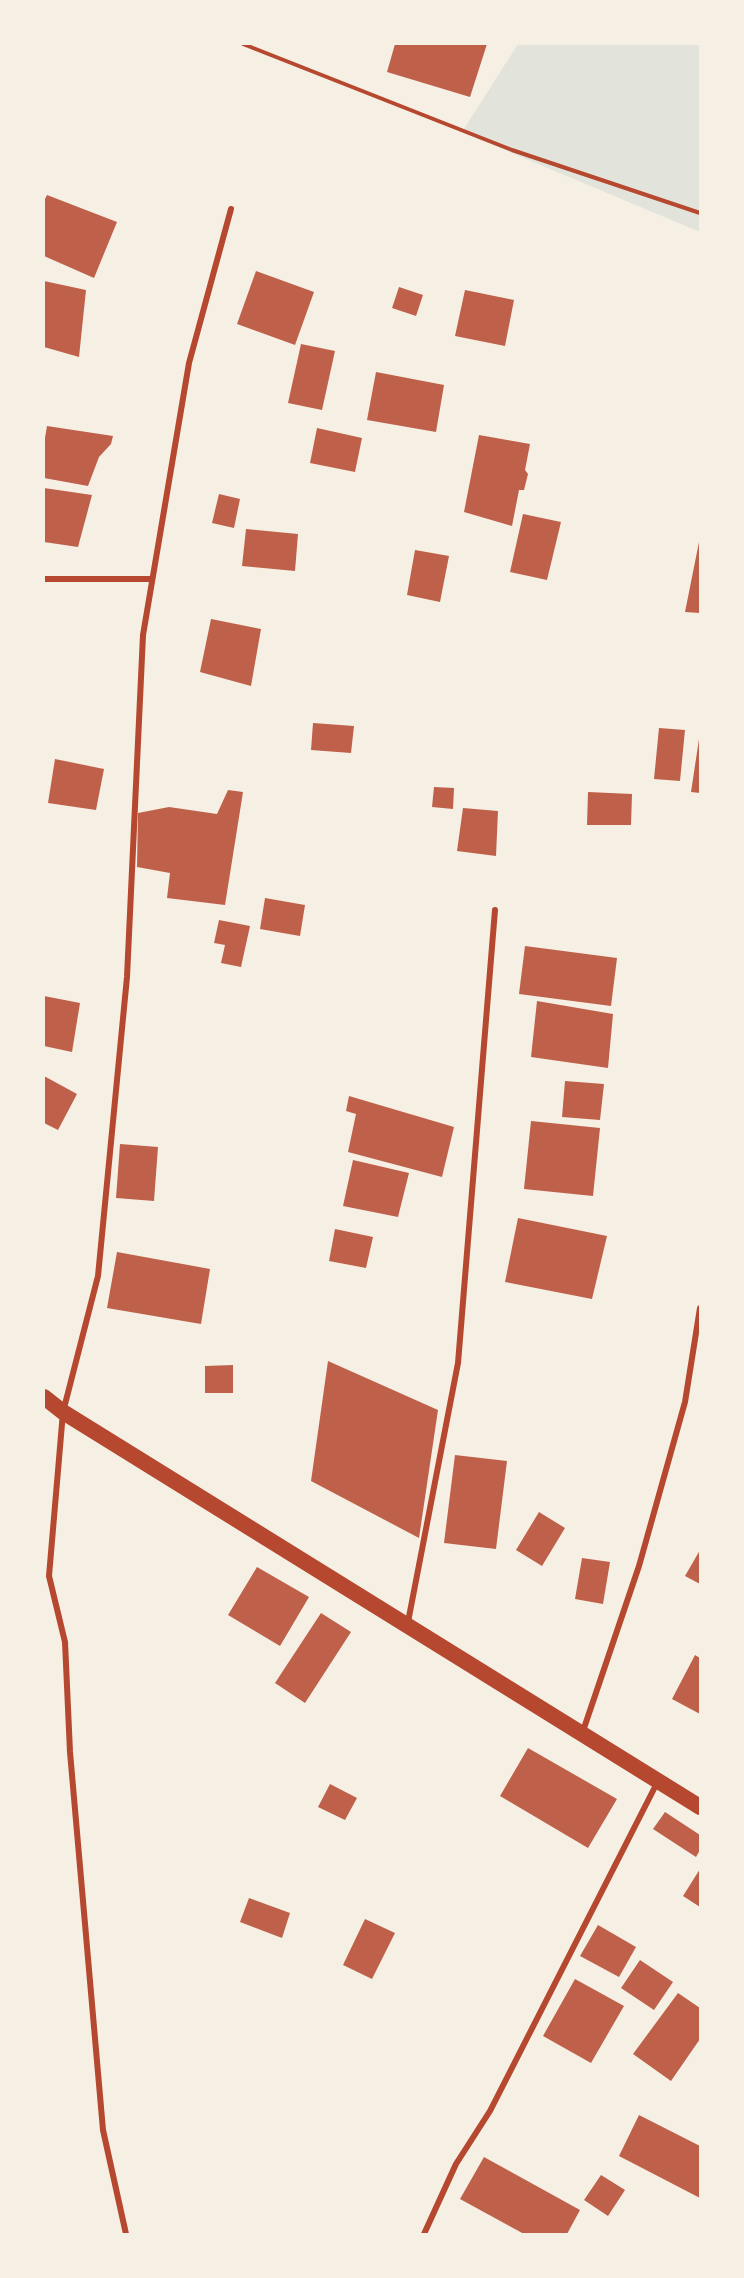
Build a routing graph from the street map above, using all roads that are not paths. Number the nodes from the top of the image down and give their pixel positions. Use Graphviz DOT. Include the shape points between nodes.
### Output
graph roads {
  1 [pos="231,209"];
  2 [pos="44,579"];
  3 [pos="150,579"];
  4 [pos="495,910"];
  5 [pos="700,1308"];
  6 [pos="44,1397"];
  7 [pos="63,1412"];
  8 [pos="407,1625"];
  9 [pos="582,1734"];
  10 [pos="659,1781"];
  11 [pos="700,1807"];
  12 [pos="126,2235"];
  13 [pos="424,2235"];
  1 -- 3 [label="street" via="189,363"];
  2 -- 3 [label="street"];
  3 -- 7 [label="street" via="142,635 127,977 98,1276"];
  4 -- 8 [label="street" via="458,1363"];
  5 -- 9 [label="street" via="682,1413 639,1566"];
  6 -- 7 [label="highway"];
  7 -- 8 [label="highway"];
  7 -- 12 [label="street" via="49,1576 65,1642 70,1752 103,2130"];
  8 -- 9 [label="highway"];
  9 -- 10 [label="highway"];
  10 -- 11 [label="highway"];
  10 -- 13 [label="street" via="490,2111 456,2164"];
}
